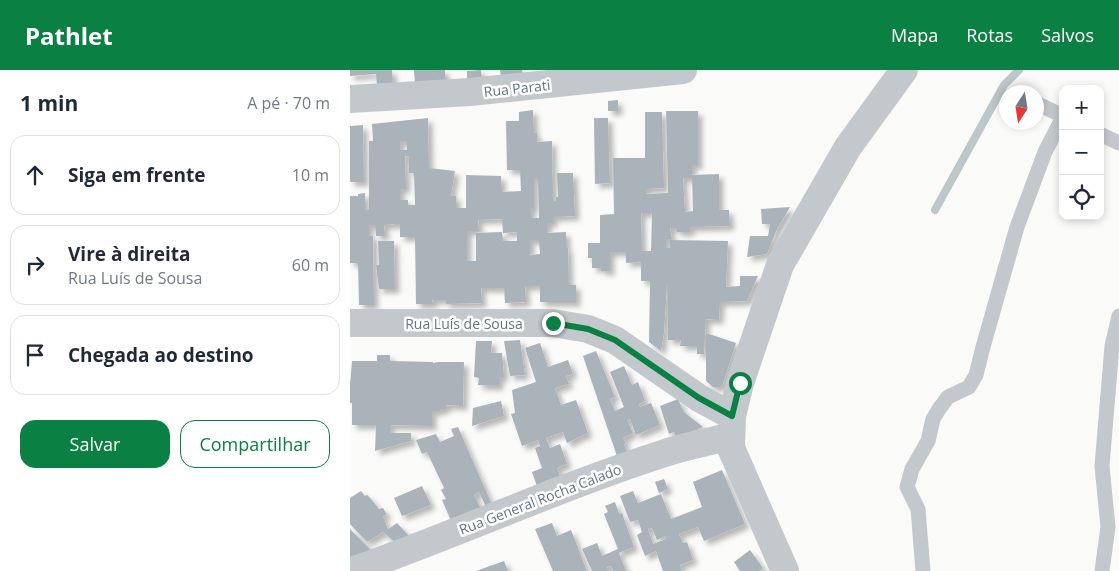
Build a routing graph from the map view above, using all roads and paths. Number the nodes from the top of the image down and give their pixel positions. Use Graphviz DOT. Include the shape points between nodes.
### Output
graph roads {
  1 [pos="683,70"];
  2 [pos="904,70"];
  3 [pos="350,99"];
  4 [pos="1044,108"];
  5 [pos="1059,114"];
  6 [pos="1059,124"];
  7 [pos="1104,136"];
  8 [pos="1119,143"];
  9 [pos="1119,316"];
  10 [pos="350,323"];
  11 [pos="732,426"];
  12 [pos="352,571"];
  13 [pos="784,571"];
  14 [pos="923,571"];
  15 [pos="1102,571"];
  1 -- 3 [label="street, Rua Parati" via="470,92"];
  2 -- 11 [label="street" via="848,147 780,265 740,383"];
  4 -- 5 [label="lane"];
  6 -- 14 [label="lane" via="1017,227 976,375 969,387 948,397 939,409 906,487 918,509"];
  7 -- 8 [label="lane"];
  9 -- 15 [label="lane" via="1112,346 1102,457 1108,527"];
  10 -- 11 [label="street, Rua Luís de Sousa" via="553,323 588,329 615,340 699,398"];
  11 -- 12 [label="street, Rua General Rocha Calado"];
  11 -- 13 [label="street" via="731,448"];
}
